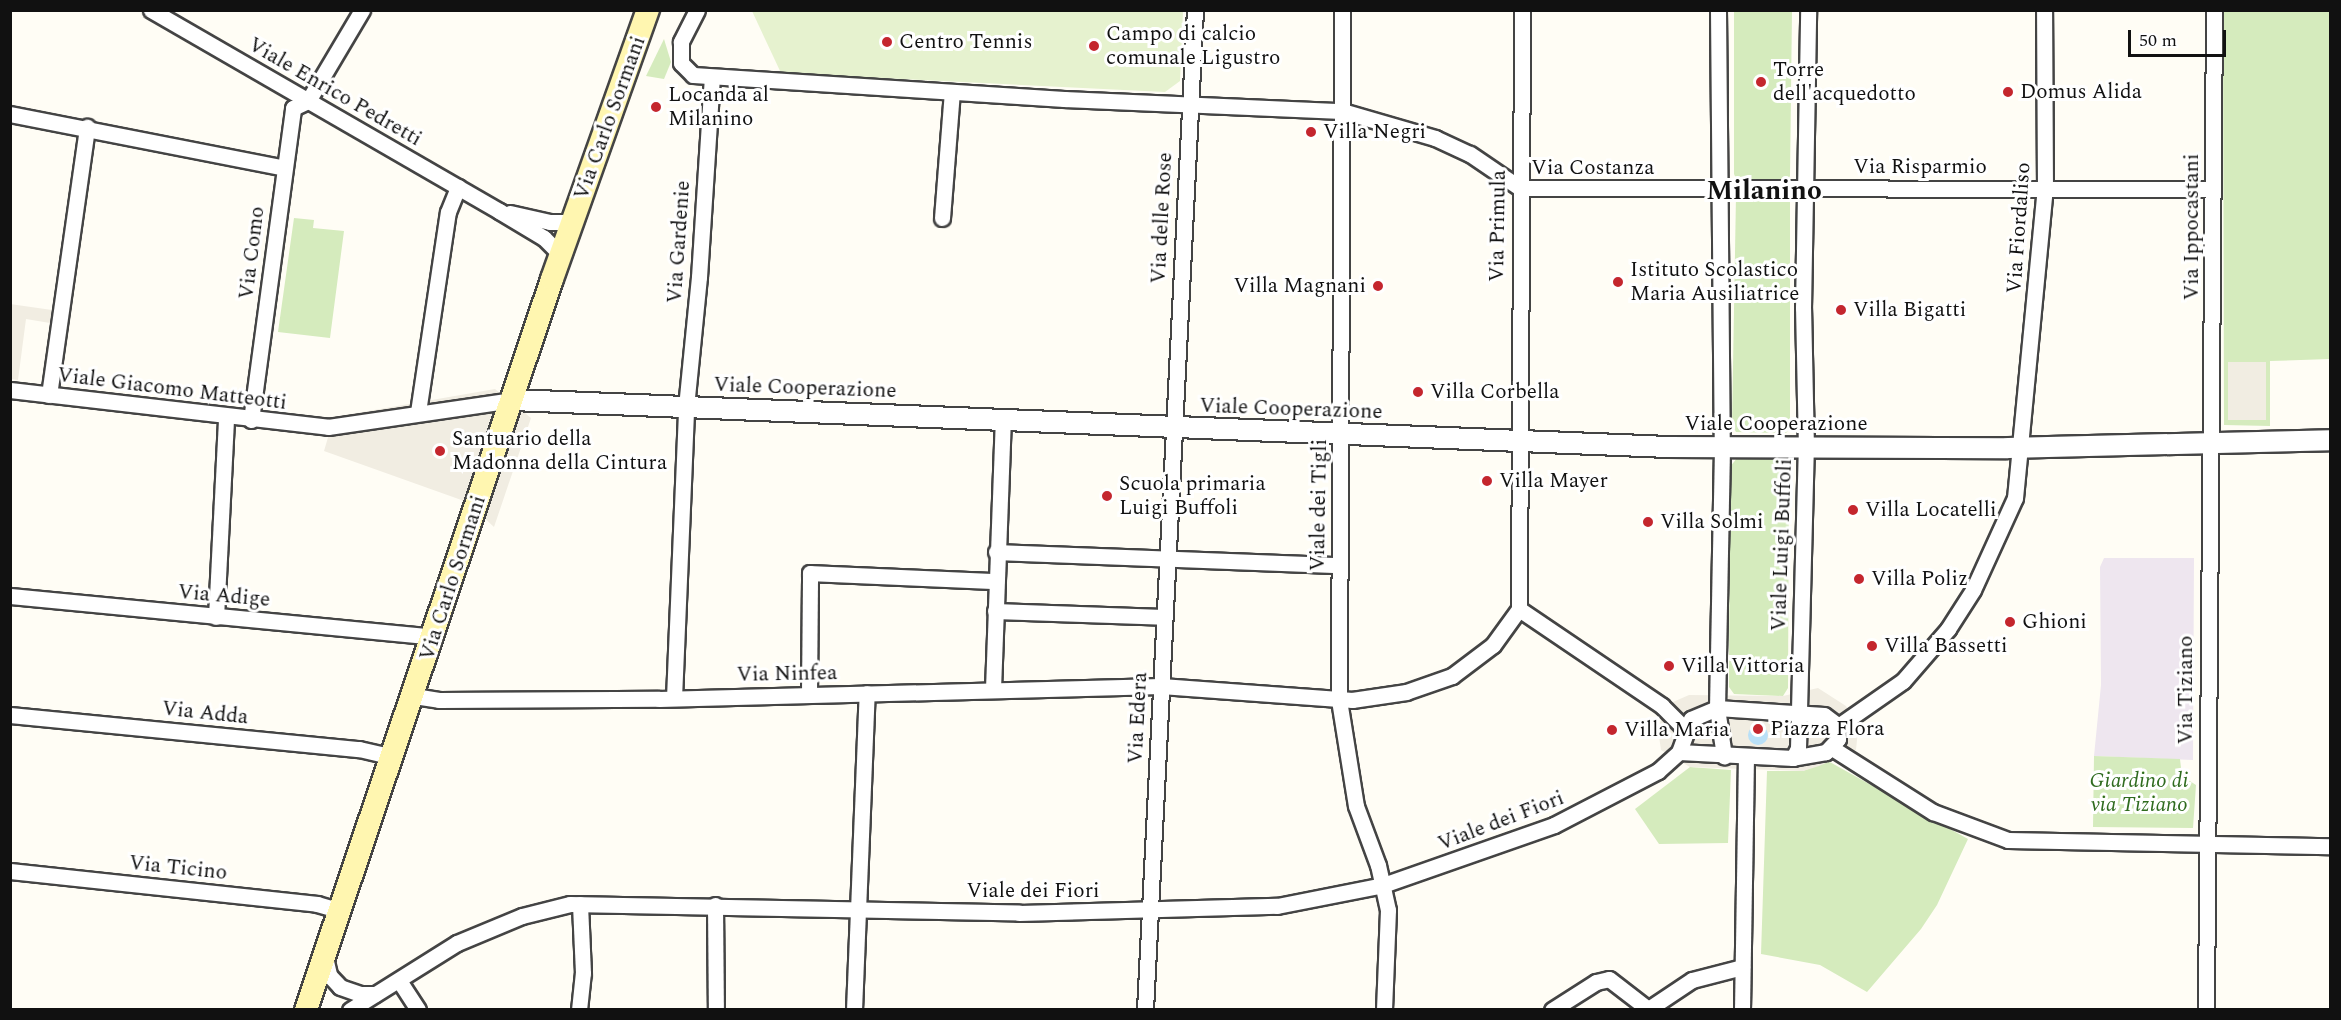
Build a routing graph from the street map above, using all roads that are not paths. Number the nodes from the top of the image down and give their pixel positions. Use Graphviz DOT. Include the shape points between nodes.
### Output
graph roads {
  1 [pos="151,10"];
  2 [pos="362,10"];
  3 [pos="648,10"];
  4 [pos="697,10"];
  5 [pos="1195,10"];
  6 [pos="1342,10"];
  7 [pos="1522,10"];
  8 [pos="1718,10"];
  9 [pos="1808,10"];
  10 [pos="2044,10"];
  11 [pos="2214,10"];
  12 [pos="712,78"];
  13 [pos="952,92"];
  14 [pos="308,101"];
  15 [pos="1189,104"];
  16 [pos="1342,111"];
  17 [pos="10,114"];
  18 [pos="87,127"];
  19 [pos="284,168"];
  20 [pos="458,187"];
  21 [pos="1520,188"];
  22 [pos="1718,189"];
  23 [pos="1808,189"];
  24 [pos="2044,189"];
  25 [pos="2213,189"];
  26 [pos="499,211"];
  27 [pos="942,218"];
  28 [pos="572,222"];
  29 [pos="561,255"];
  30 [pos="10,390"];
  31 [pos="49,395"];
  32 [pos="513,400"];
  33 [pos="686,407"];
  34 [pos="418,412"];
  35 [pos="226,417"];
  36 [pos="251,420"];
  37 [pos="1003,421"];
  38 [pos="1173,428"];
  39 [pos="1341,435"];
  40 [pos="2331,440"];
  41 [pos="1519,442"];
  42 [pos="2211,443"];
  43 [pos="1722,448"];
  44 [pos="2020,448"];
  45 [pos="1806,449"];
  46 [pos="996,552"];
  47 [pos="1166,559"];
  48 [pos="1339,565"];
  49 [pos="996,581"];
  50 [pos="10,596"];
  51 [pos="1519,609"];
  52 [pos="995,611"];
  53 [pos="216,616"];
  54 [pos="1163,617"];
  55 [pos="434,637"];
  56 [pos="1161,686"];
  57 [pos="993,689"];
  58 [pos="867,693"];
  59 [pos="809,694"];
  60 [pos="414,696"];
  61 [pos="674,698"];
  62 [pos="1339,700"];
  63 [pos="1718,708"];
  64 [pos="1798,711"];
  65 [pos="10,715"];
  66 [pos="1837,727"];
  67 [pos="1685,729"];
  68 [pos="1827,751"];
  69 [pos="1679,752"];
  70 [pos="1724,756"];
  71 [pos="394,757"];
  72 [pos="1746,758"];
  73 [pos="1793,758"];
  74 [pos="2207,843"];
  75 [pos="2331,846"];
  76 [pos="10,871"];
  77 [pos="1383,885"];
  78 [pos="580,904"];
  79 [pos="715,905"];
  80 [pos="858,908"];
  81 [pos="340,911"];
  82 [pos="1148,911"];
  83 [pos="325,956"];
  84 [pos="1743,967"];
  85 [pos="403,987"];
  86 [pos="375,994"];
  87 [pos="1647,1009"];
  88 [pos="306,1010"];
  89 [pos="350,1010"];
  90 [pos="409,1010"];
  91 [pos="418,1010"];
  92 [pos="579,1010"];
  93 [pos="716,1010"];
  94 [pos="854,1010"];
  95 [pos="1145,1010"];
  96 [pos="1384,1010"];
  97 [pos="1552,1010"];
  98 [pos="1742,1010"];
  99 [pos="2206,1010"];
  1 -- 14 [label="street, Viale Enrico Pedretti"];
  2 -- 14 [label="street"];
  3 -- 28 [label="main road, Via Carlo Sormani"];
  4 -- 12 [label="street, Via Costanza" via="681,42 681,63 693,75"];
  5 -- 15 [label="street, Via delle Rose"];
  6 -- 16 [label="street, Viale dei Tigli"];
  7 -- 21 [label="street, Via Primula"];
  8 -- 22 [label="street"];
  9 -- 23 [label="street, Viale Luigi Buffoli"];
  10 -- 24 [label="street, Via Fiordaliso"];
  11 -- 25 [label="street, Via Ippocastani"];
  12 -- 13 [label="street, Via Costanza"];
  12 -- 33 [label="street, Via Gardenie"];
  13 -- 15 [label="street, Via Costanza"];
  13 -- 27 [label="street"];
  14 -- 19 [label="street, Via Como" via="293,108"];
  14 -- 20 [label="street, Viale Enrico Pedretti"];
  15 -- 16 [label="street, Via Costanza"];
  15 -- 38 [label="street, Via delle Rose"];
  16 -- 21 [label="street, Via Costanza" via="1435,138 1470,154"];
  16 -- 39 [label="street, Viale dei Tigli"];
  17 -- 18 [label="street"];
  18 -- 19 [label="street"];
  18 -- 31 [label="street"];
  19 -- 36 [label="street, Via Como"];
  20 -- 26 [label="street, Viale Enrico Pedretti"];
  20 -- 34 [label="street" via="448,212"];
  21 -- 22 [label="street, Via Costanza"];
  21 -- 41 [label="street, Via Primula"];
  22 -- 23 [label="street"];
  22 -- 43 [label="street"];
  23 -- 24 [label="street, Via Risparmio"];
  23 -- 45 [label="street, Viale Luigi Buffoli" via="1803,308"];
  24 -- 25 [label="street, Via Risparmio"];
  24 -- 44 [label="street, Via Fiordaliso"];
  25 -- 42 [label="street, Via Ippocastani"];
  26 -- 28 [label="street, Viale Enrico Pedretti" via="550,222"];
  26 -- 29 [label="street, Viale Enrico Pedretti" via="544,238"];
  28 -- 29 [label="main road, Via Carlo Sormani"];
  29 -- 32 [label="main road, Via Carlo Sormani"];
  30 -- 31 [label="street, Viale Giacomo Matteotti"];
  31 -- 35 [label="street, Viale Giacomo Matteotti"];
  32 -- 33 [label="street, Viale Cooperazione"];
  32 -- 34 [label="street, Viale Giacomo Matteotti"];
  32 -- 55 [label="main road, Via Carlo Sormani"];
  33 -- 37 [label="street, Viale Cooperazione"];
  33 -- 61 [label="street, Via Gardenie"];
  34 -- 36 [label="street, Viale Giacomo Matteotti" via="354,426"];
  35 -- 36 [label="street, Viale Giacomo Matteotti"];
  35 -- 53 [label="street"];
  37 -- 38 [label="street, Viale Cooperazione"];
  37 -- 46 [label="street"];
  38 -- 39 [label="street, Viale Cooperazione"];
  38 -- 47 [label="street, Via Edera"];
  39 -- 41 [label="street, Viale Cooperazione"];
  39 -- 48 [label="street, Viale dei Tigli"];
  40 -- 42 [label="street, Viale Cooperazione"];
  41 -- 43 [label="street, Viale Cooperazione"];
  41 -- 51 [label="street, Via Primula"];
  42 -- 44 [label="street, Viale Cooperazione"];
  42 -- 74 [label="street, Via Tiziano" via="2207,508"];
  43 -- 45 [label="street, Viale Cooperazione"];
  43 -- 63 [label="street"];
  44 -- 45 [label="street, Viale Cooperazione"];
  44 -- 66 [label="street, Via Fiordaliso" via="2015,498 1973,590 1948,629 1903,681"];
  45 -- 64 [label="street, Viale Luigi Buffoli"];
  46 -- 47 [label="street"];
  46 -- 49 [label="street"];
  47 -- 48 [label="street"];
  47 -- 54 [label="street, Via Edera"];
  48 -- 62 [label="street, Viale dei Tigli"];
  49 -- 52 [label="street"];
  49 -- 59 [label="street" via="810,573"];
  50 -- 53 [label="street, Via Adige"];
  51 -- 62 [label="street, Via Ninfea" via="1493,645 1452,676 1406,692"];
  51 -- 67 [label="street" via="1662,706"];
  52 -- 54 [label="street"];
  52 -- 57 [label="street"];
  53 -- 55 [label="street, Via Adige"];
  54 -- 56 [label="street, Via Edera"];
  55 -- 60 [label="main road, Via Carlo Sormani"];
  56 -- 57 [label="street, Via Ninfea"];
  56 -- 62 [label="street, Via Ninfea"];
  56 -- 82 [label="street, Via Edera"];
  57 -- 58 [label="street, Via Ninfea"];
  58 -- 59 [label="street, Via Ninfea"];
  58 -- 80 [label="street"];
  59 -- 61 [label="street, Via Ninfea"];
  60 -- 61 [label="street, Via Ninfea" via="439,700"];
  60 -- 71 [label="main road, Via Carlo Sormani"];
  62 -- 77 [label="street, Viale dei Tigli" via="1356,806"];
  63 -- 64 [label="street"];
  63 -- 67 [label="street" via="1694,716"];
  63 -- 70 [label="street"];
  64 -- 66 [label="street" via="1824,715"];
  64 -- 73 [label="street, Viale Luigi Buffoli" via="1798,748"];
  65 -- 71 [label="street, Via Adda" via="359,749"];
  66 -- 68 [label="street" via="1838,737"];
  67 -- 69 [label="street"];
  68 -- 73 [label="street"];
  68 -- 74 [label="street" via="1933,812 2008,840"];
  69 -- 70 [label="street"];
  69 -- 77 [label="street, Viale dei Fiori" via="1658,771 1554,825"];
  70 -- 72 [label="street"];
  71 -- 81 [label="main road, Via Carlo Sormani"];
  72 -- 73 [label="street"];
  72 -- 84 [label="street"];
  74 -- 75 [label="street"];
  74 -- 99 [label="street, Via Tiziano"];
  76 -- 81 [label="street, Via Ticino" via="317,904"];
  77 -- 82 [label="street, Viale dei Fiori" via="1277,906"];
  77 -- 96 [label="street, Viale dei Tigli" via="1388,910"];
  78 -- 79 [label="street, Viale dei Fiori"];
  78 -- 85 [label="street, Viale dei Fiori" via="548,909 497,925 424,962"];
  78 -- 92 [label="street" via="583,973"];
  79 -- 80 [label="street, Viale dei Fiori"];
  79 -- 93 [label="street"];
  80 -- 82 [label="street, Viale dei Fiori"];
  80 -- 94 [label="street"];
  81 -- 83 [label="main road, Via Carlo Sormani"];
  82 -- 95 [label="street, Via Edera"];
  83 -- 86 [label="street" via="329,975 339,987"];
  83 -- 88 [label="main road, Via Carlo Sormani"];
  84 -- 87 [label="street" via="1692,980"];
  84 -- 98 [label="street"];
  85 -- 86 [label="street, Viale dei Fiori"];
  85 -- 90 [label="street"];
  85 -- 91 [label="street"];
  86 -- 89 [label="street, Viale dei Fiori"];
  87 -- 97 [label="street" via="1609,979 1596,982"];
}
